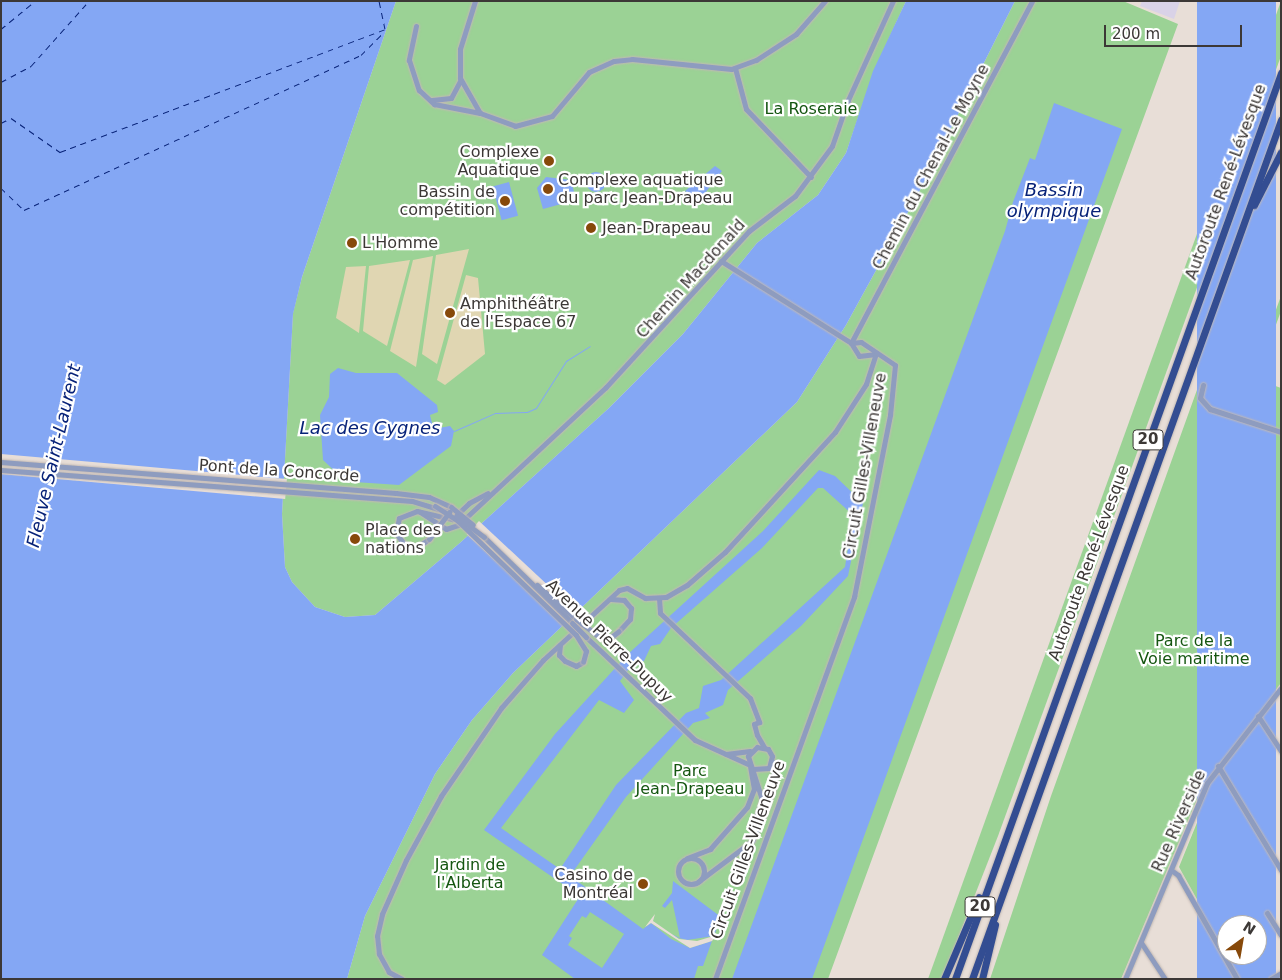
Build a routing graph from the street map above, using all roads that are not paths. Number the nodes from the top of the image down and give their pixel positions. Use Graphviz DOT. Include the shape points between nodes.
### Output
graph roads {
  1 [pos="475,1"];
  2 [pos="825,1"];
  3 [pos="893,1"];
  4 [pos="1032,1"];
  5 [pos="416,26"];
  6 [pos="736,68"];
  7 [pos="1281,72"];
  8 [pos="460,78"];
  9 [pos="432,100"];
  10 [pos="480,113"];
  11 [pos="1281,120"];
  12 [pos="1281,152"];
  13 [pos="811,177"];
  14 [pos="1242,227"];
  15 [pos="721,262"];
  16 [pos="848,342"];
  17 [pos="876,354"];
  18 [pos="1203,385"];
  19 [pos="1281,432"];
  20 [pos="1,462"];
  21 [pos="1,470"];
  22 [pos="491,492"];
  23 [pos="449,510"];
  24 [pos="420,512"];
  25 [pos="484,537"];
  26 [pos="528,580"];
  27 [pos="659,598"];
  28 [pos="610,599"];
  29 [pos="561,644"];
  30 [pos="1281,688"];
  31 [pos="1258,716"];
  32 [pos="757,735"];
  33 [pos="764,747"];
  34 [pos="752,750"];
  35 [pos="1281,751"];
  36 [pos="723,754"];
  37 [pos="772,760"];
  38 [pos="1218,766"];
  39 [pos="750,767"];
  40 [pos="768,805"];
  41 [pos="756,820"];
  42 [pos="750,826"];
  43 [pos="687,858"];
  44 [pos="996,863"];
  45 [pos="1171,870"];
  46 [pos="1281,870"];
  47 [pos="699,881"];
  48 [pos="1001,898"];
  49 [pos="1267,913"];
  50 [pos="1281,935"];
  51 [pos="1142,944"];
  52 [pos="1281,973"];
  53 [pos="402,979"];
  54 [pos="715,979"];
  55 [pos="944,979"];
  56 [pos="955,979"];
  57 [pos="972,979"];
  58 [pos="982,979"];
  59 [pos="1125,979"];
  60 [pos="1165,979"];
  61 [pos="1237,979"];
  62 [pos="1271,979"];
  1 -- 8 [label="street" via="460,49"];
  2 -- 6 [label="street" via="780,46"];
  3 -- 13 [label="street, Chemin Macdonald" via="848,100 834,141"];
  4 -- 16 [label="street, Chemin du Chenal-Le Moyne"];
  5 -- 9 [label="street" via="409,54 410,71 419,90"];
  6 -- 10 [label="street" via="632,58 614,61 589,72 560,111 542,121 515,126"];
  6 -- 13 [label="street" via="746,108"];
  7 -- 44 [label="highway, Autoroute René-Lévesque / 20"];
  8 -- 9 [label="street" via="454,96"];
  8 -- 10 [label="street"];
  9 -- 10 [label="street" via="440,106"];
  11 -- 14 [label="highway, Autoroute René-Lévesque / 20"];
  12 -- 14 [label="highway"];
  13 -- 15 [label="street, Chemin Macdonald" via="789,201 749,231"];
  14 -- 48 [label="highway, Autoroute René-Lévesque / 20"];
  15 -- 16 [label="street"];
  15 -- 22 [label="street, Chemin Macdonald" via="606,387"];
  16 -- 17 [label="street" via="861,342"];
  16 -- 17 [label="street" via="859,356"];
  17 -- 27 [label="street, Circuit Gilles-Villeneuve" via="857,399 810,464 719,558 687,585"];
  17 -- 54 [label="street, Circuit Gilles-Villeneuve" via="895,362 893,395 854,597"];
  18 -- 19 [label="street" via="1200,398 1210,409"];
  20 -- 23 [label="street, Pont de la Concorde" via="396,493 429,497"];
  21 -- 23 [label="street, Pont de la Concorde, bridge" via="435,506"];
  22 -- 24 [label="street, Chemin Macdonald" via="469,503 452,519"];
  22 -- 24 [label="street, Chemin Macdonald" via="453,529 442,527"];
  23 -- 24 [label="street, bridge" via="429,539 412,547 402,542 396,533 402,515"];
  23 -- 25 [label="street, Pont de la Concorde, bridge"];
  23 -- 29 [label="street, Pont de la Concorde, bridge" via="576,635 586,651 583,662 573,666 561,659"];
  25 -- 26 [label="street, Avenue Pierre-Dupuy"];
  26 -- 28 [label="street, bridge" via="595,635 610,638 630,618 631,608 624,600"];
  26 -- 36 [label="street, Avenue Pierre-Dupuy, bridge" via="702,745"];
  27 -- 28 [label="street" via="645,598 625,588"];
  27 -- 32 [label="street" via="660,612 752,702 758,722 754,724"];
  28 -- 29 [label="street"];
  29 -- 53 [label="street" via="522,683 463,760 398,875 379,924 377,944 385,967"];
  30 -- 31 [label="street, Rue Riverside"];
  31 -- 35 [label="street"];
  31 -- 38 [label="street, Rue Riverside"];
  32 -- 33 [label="street"];
  32 -- 34 [label="street"];
  33 -- 34 [label="street"];
  33 -- 37 [label="street" via="771,752"];
  34 -- 36 [label="street, Avenue Pierre-Dupuy"];
  34 -- 39 [label="street"];
  36 -- 39 [label="street, Avenue Pierre-Dupuy"];
  37 -- 39 [label="street" via="765,770"];
  37 -- 40 [label="street" via="775,782"];
  38 -- 45 [label="street, Rue Riverside" via="1200,797"];
  38 -- 46 [label="street"];
  39 -- 41 [label="street" via="758,781 762,806"];
  39 -- 43 [label="street" via="754,789 747,807 710,849"];
  40 -- 41 [label="street"];
  40 -- 47 [label="street" via="752,841"];
  41 -- 42 [label="street"];
  43 -- 47 [label="street" via="702,863 704,871"];
  43 -- 47 [label="street" via="678,866 679,877 688,883"];
  44 -- 55 [label="highway"];
  44 -- 56 [label="highway, Autoroute René-Lévesque / 20"];
  45 -- 51 [label="street, Rue Riverside"];
  45 -- 61 [label="street" via="1178,875"];
  48 -- 57 [label="highway, Autoroute René-Lévesque / 20"];
  48 -- 58 [label="highway"];
  49 -- 50 [label="street"];
  51 -- 59 [label="street, Rue Riverside"];
  51 -- 60 [label="street"];
  52 -- 62 [label="street"];
}
